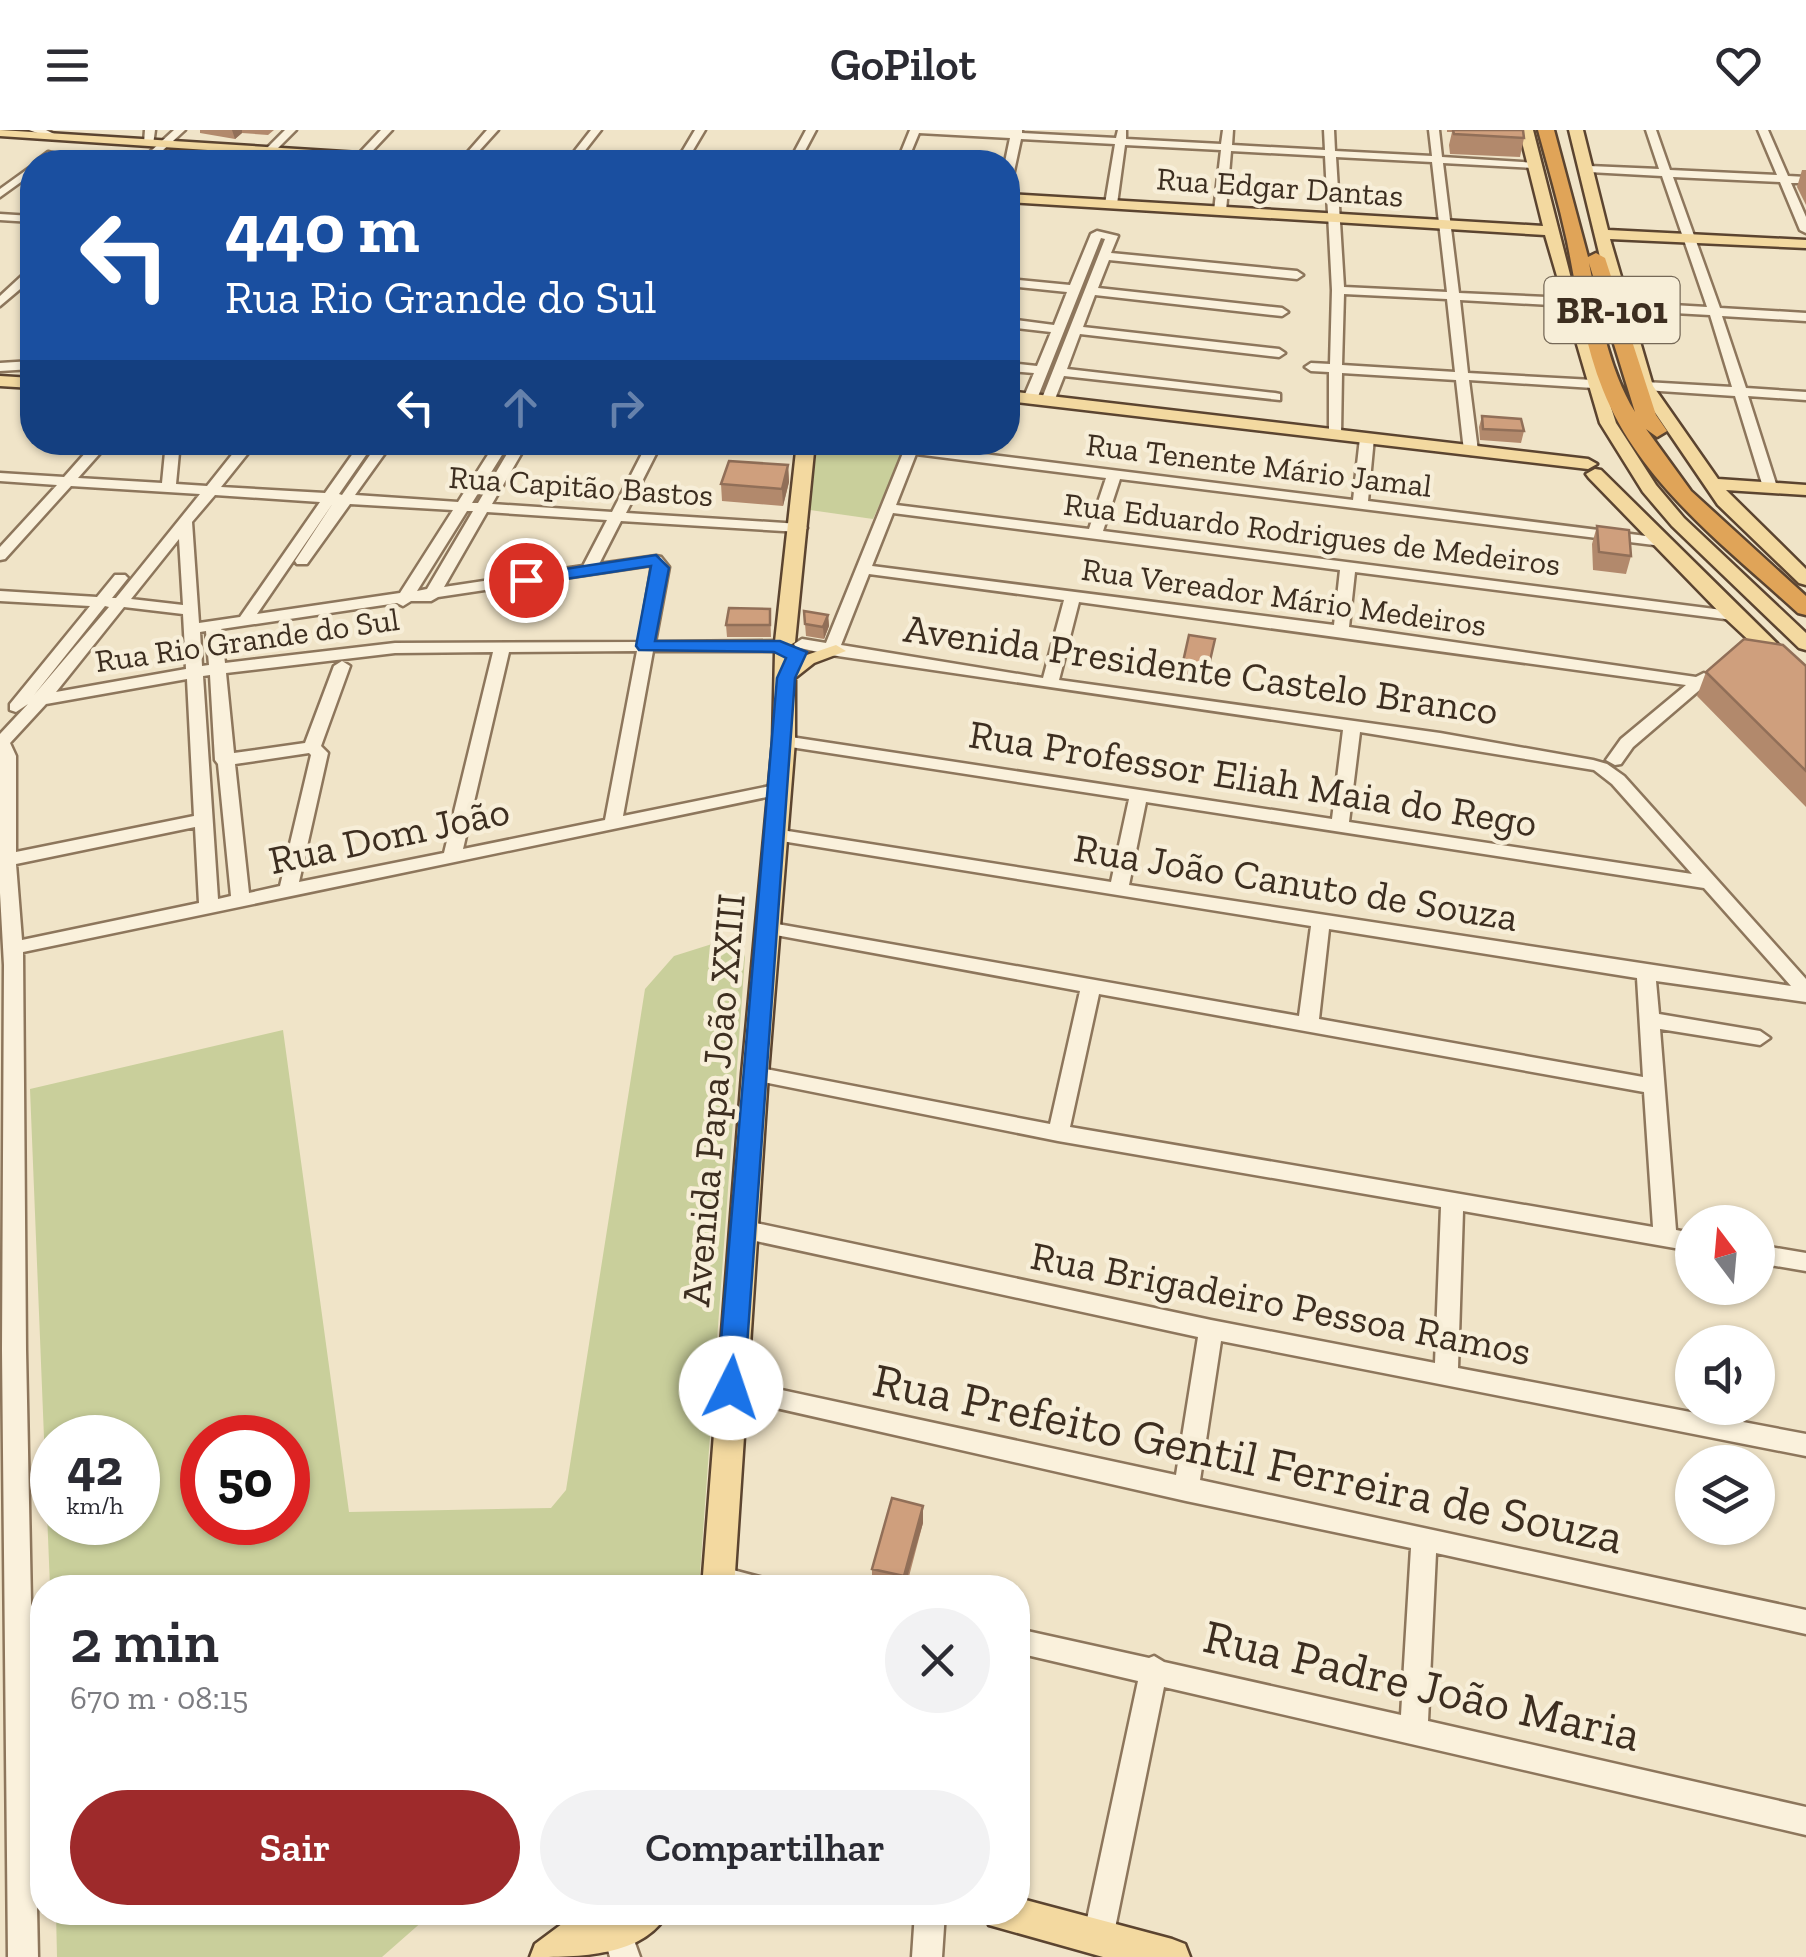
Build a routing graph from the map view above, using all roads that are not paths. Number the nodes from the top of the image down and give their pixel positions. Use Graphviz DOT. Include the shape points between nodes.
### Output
graph roads {
  1 [pos="34,130"];
  2 [pos="192,130"];
  3 [pos="291,130"];
  4 [pos="387,130"];
  5 [pos="398,130"];
  6 [pos="493,130"];
  7 [pos="504,130"];
  8 [pos="596,130"];
  9 [pos="917,130"];
  10 [pos="1228,130"];
  11 [pos="1329,130"];
  12 [pos="1576,130"];
  13 [pos="1650,130"];
  14 [pos="1763,130"];
  15 [pos="0,132"];
  16 [pos="1016,133"];
  17 [pos="49,134"];
  18 [pos="1434,134"];
  19 [pos="1541,134"];
  20 [pos="1122,136"];
  21 [pos="157,138"];
  22 [pos="1453,139"];
  23 [pos="1510,142"];
  24 [pos="1226,148"];
  25 [pos="261,150"];
  26 [pos="271,150"];
  27 [pos="372,150"];
  28 [pos="375,150"];
  29 [pos="475,150"];
  30 [pos="487,150"];
  31 [pos="580,150"];
  32 [pos="1329,153"];
  33 [pos="1437,160"];
  34 [pos="1534,165"];
  35 [pos="1589,169"];
  36 [pos="1665,174"];
  37 [pos="20,178"];
  38 [pos="1784,179"];
  39 [pos="1806,180"];
  40 [pos="0,194"];
  41 [pos="1020,199"];
  42 [pos="1111,204"];
  43 [pos="1220,211"];
  44 [pos="1335,218"];
  45 [pos="1446,225"];
  46 [pos="1806,230"];
  47 [pos="1550,231"];
  48 [pos="1604,234"];
  49 [pos="1688,238"];
  50 [pos="1806,244"];
  51 [pos="1104,256"];
  52 [pos="20,275"];
  53 [pos="1080,275"];
  54 [pos="1298,275"];
  55 [pos="1096,276"];
  56 [pos="1020,283"];
  57 [pos="1075,289"];
  58 [pos="1338,290"];
  59 [pos="1090,291"];
  60 [pos="2,295"];
  61 [pos="1454,297"];
  62 [pos="1569,302"];
  63 [pos="1620,306"];
  64 [pos="1065,312"];
  65 [pos="1282,312"];
  66 [pos="1716,312"];
  67 [pos="1082,314"];
  68 [pos="1806,317"];
  69 [pos="1020,324"];
  70 [pos="1058,329"];
  71 [pos="1585,329"];
  72 [pos="1075,330"];
  73 [pos="1048,353"];
  74 [pos="1279,353"];
  75 [pos="1066,355"];
  76 [pos="1020,367"];
  77 [pos="1311,367"];
  78 [pos="1042,370"];
  79 [pos="1338,370"];
  80 [pos="1059,372"];
  81 [pos="1465,377"];
  82 [pos="1594,384"];
  83 [pos="1645,386"];
  84 [pos="1741,392"];
  85 [pos="1806,396"];
  86 [pos="1275,397"];
  87 [pos="1020,398"];
  88 [pos="1039,400"];
  89 [pos="1334,434"];
  90 [pos="1366,438"];
  91 [pos="1472,451"];
  92 [pos="1626,452"];
  93 [pos="92,455"];
  94 [pos="171,455"];
  95 [pos="225,455"];
  96 [pos="237,455"];
  97 [pos="359,455"];
  98 [pos="377,455"];
  99 [pos="495,455"];
  100 [pos="513,455"];
  101 [pos="648,455"];
  102 [pos="805,455"];
  103 [pos="908,455"];
  104 [pos="975,455"];
  105 [pos="1599,471"];
  106 [pos="1114,475"];
  107 [pos="0,477"];
  108 [pos="1642,478"];
  109 [pos="68,482"];
  110 [pos="1770,487"];
  111 [pos="170,489"];
  112 [pos="201,490"];
  113 [pos="1806,490"];
  114 [pos="329,498"];
  115 [pos="346,498"];
  116 [pos="1706,498"];
  117 [pos="463,506"];
  118 [pos="1360,506"];
  119 [pos="481,507"];
  120 [pos="884,508"];
  121 [pos="617,516"];
  122 [pos="185,520"];
  123 [pos="800,528"];
  124 [pos="1095,534"];
  125 [pos="1662,542"];
  126 [pos="0,556"];
  127 [pos="291,565"];
  128 [pos="1348,566"];
  129 [pos="589,569"];
  130 [pos="862,570"];
  131 [pos="1806,582"];
  132 [pos="0,596"];
  133 [pos="431,596"];
  134 [pos="1073,596"];
  135 [pos="403,601"];
  136 [pos="109,602"];
  137 [pos="1806,608"];
  138 [pos="1733,614"];
  139 [pos="189,620"];
  140 [pos="252,621"];
  141 [pos="213,626"];
  142 [pos="1341,631"];
  143 [pos="1804,641"];
  144 [pos="645,646"];
  145 [pos="502,648"];
  146 [pos="791,650"];
  147 [pos="834,651"];
  148 [pos="1720,664"];
  149 [pos="342,666"];
  150 [pos="215,669"];
  151 [pos="192,672"];
  152 [pos="1699,682"];
  153 [pos="1806,682"];
  154 [pos="1050,684"];
  155 [pos="23,699"];
  156 [pos="41,700"];
  157 [pos="1352,727"];
  158 [pos="1,739"];
  159 [pos="784,740"];
  160 [pos="312,747"];
  161 [pos="224,760"];
  162 [pos="1606,764"];
  163 [pos="780,789"];
  164 [pos="1138,796"];
  165 [pos="206,820"];
  166 [pos="613,824"];
  167 [pos="1340,827"];
  168 [pos="775,836"];
  169 [pos="452,858"];
  170 [pos="7,860"];
  171 [pos="1711,883"];
  172 [pos="1119,889"];
  173 [pos="288,892"];
  174 [pos="5,899"];
  175 [pos="241,902"];
  176 [pos="209,908"];
  177 [pos="1321,920"];
  178 [pos="766,928"];
  179 [pos="8,960"];
  180 [pos="1646,974"];
  181 [pos="1090,987"];
  182 [pos="1806,993"];
  183 [pos="1650,1020"];
  184 [pos="1308,1025"];
  185 [pos="1760,1038"];
  186 [pos="754,1074"];
  187 [pos="1654,1086"];
  188 [pos="8,1104"];
  189 [pos="1058,1132"];
  190 [pos="1452,1201"];
  191 [pos="15,1225"];
  192 [pos="742,1230"];
  193 [pos="1665,1237"];
  194 [pos="1675,1239"];
  195 [pos="0,1252"];
  196 [pos="1775,1257"];
  197 [pos="1806,1262"];
  198 [pos="1210,1330"];
  199 [pos="7,1351"];
  200 [pos="1446,1375"];
  201 [pos="731,1388"];
  202 [pos="1806,1445"];
  203 [pos="1186,1490"];
  204 [pos="1424,1541"];
  205 [pos="719,1575"];
  206 [pos="1806,1622"];
  207 [pos="1030,1643"];
  208 [pos="1154,1669"];
  209 [pos="10,1717"];
  210 [pos="1414,1730"];
  211 [pos="1806,1820"];
  212 [pos="1030,1920"];
  213 [pos="633,1925"];
  214 [pos="929,1925"];
  215 [pos="1098,1938"];
  216 [pos="611,1941"];
  217 [pos="23,1957"];
  218 [pos="548,1957"];
  219 [pos="926,1957"];
  220 [pos="1172,1957"];
  1 -- 17 [label="street"];
  2 -- 21 [label="street"];
  3 -- 26 [label="street"];
  4 -- 27 [label="street"];
  5 -- 28 [label="street"];
  6 -- 29 [label="street"];
  7 -- 30 [label="street"];
  8 -- 31 [label="street"];
  9 -- 16 [label="street"];
  10 -- 24 [label="street"];
  11 -- 32 [label="street"];
  12 -- 35 [label="main road"];
  13 -- 36 [label="street"];
  14 -- 38 [label="street"];
  15 -- 17 [label="main road"];
  16 -- 20 [label="street"];
  17 -- 21 [label="main road"];
  18 -- 22 [label="street"];
  18 -- 33 [label="street"];
  19 -- 23 [label="street"];
  19 -- 34 [label="main road"];
  19 -- 71 [label="highway, BR-101"];
  19 -- 116 [label="highway, BR-101" via="1588,233 1646,415"];
  20 -- 24 [label="street"];
  20 -- 42 [label="street"];
  21 -- 25 [label="main road"];
  24 -- 32 [label="street"];
  24 -- 43 [label="street"];
  32 -- 33 [label="street"];
  32 -- 44 [label="street"];
  33 -- 34 [label="street"];
  33 -- 45 [label="street"];
  34 -- 47 [label="main road"];
  35 -- 36 [label="street"];
  35 -- 48 [label="main road"];
  36 -- 38 [label="street"];
  36 -- 49 [label="street"];
  37 -- 40 [label="street"];
  38 -- 39 [label="street"];
  38 -- 46 [label="street"];
  41 -- 42 [label="main road, Rua Edgar Dantas"];
  42 -- 43 [label="main road, Rua Edgar Dantas"];
  43 -- 44 [label="main road, Rua Edgar Dantas"];
  44 -- 45 [label="main road, Rua Edgar Dantas"];
  44 -- 58 [label="street"];
  45 -- 47 [label="main road, Rua Edgar Dantas"];
  45 -- 61 [label="street"];
  47 -- 62 [label="main road"];
  48 -- 49 [label="main road"];
  48 -- 63 [label="main road"];
  49 -- 50 [label="main road"];
  49 -- 66 [label="street"];
  51 -- 53 [label="street" via="1112,236 1106,233 1097,234"];
  51 -- 54 [label="street"];
  51 -- 55 [label="street"];
  52 -- 60 [label="street"];
  53 -- 55 [label="street"];
  53 -- 57 [label="street"];
  55 -- 59 [label="street"];
  56 -- 57 [label="street"];
  57 -- 64 [label="street"];
  58 -- 61 [label="street"];
  58 -- 79 [label="street"];
  59 -- 65 [label="street"];
  59 -- 67 [label="street"];
  61 -- 62 [label="street"];
  61 -- 81 [label="street"];
  62 -- 71 [label="main road"];
  63 -- 66 [label="street"];
  63 -- 83 [label="main road"];
  64 -- 67 [label="street"];
  64 -- 70 [label="street"];
  66 -- 68 [label="street"];
  66 -- 84 [label="street"];
  67 -- 72 [label="street"];
  69 -- 70 [label="street"];
  70 -- 73 [label="street"];
  71 -- 82 [label="main road"];
  71 -- 116 [label="highway, BR-101" via="1666,477"];
  72 -- 74 [label="street"];
  72 -- 75 [label="street"];
  73 -- 75 [label="street"];
  73 -- 78 [label="street"];
  75 -- 80 [label="street"];
  76 -- 78 [label="street"];
  77 -- 79 [label="street"];
  78 -- 88 [label="street"];
  79 -- 81 [label="street"];
  79 -- 89 [label="street"];
  80 -- 86 [label="street"];
  80 -- 88 [label="street"];
  81 -- 82 [label="street"];
  81 -- 91 [label="street"];
  82 -- 92 [label="main road"];
  83 -- 84 [label="street"];
  83 -- 116 [label="main road"];
  84 -- 85 [label="street"];
  84 -- 110 [label="street"];
  87 -- 88 [label="main road"];
  88 -- 89 [label="main road"];
  89 -- 90 [label="main road"];
  90 -- 91 [label="main road"];
  90 -- 118 [label="street"];
  91 -- 105 [label="main road"];
  92 -- 105 [label="main road" via="1622,462"];
  92 -- 108 [label="main road"];
  93 -- 109 [label="street"];
  94 -- 111 [label="street"];
  95 -- 112 [label="street"];
  96 -- 112 [label="street"];
  97 -- 114 [label="street"];
  98 -- 115 [label="street"];
  99 -- 117 [label="street"];
  100 -- 119 [label="street"];
  101 -- 121 [label="street"];
  102 -- 123 [label="main road, Avenida Papa João XXIII"];
  103 -- 120 [label="street"];
  104 -- 106 [label="street, Rua Tenente Mário Jamal"];
  105 -- 108 [label="main road"];
  105 -- 125 [label="main road"];
  106 -- 118 [label="street, Rua Tenente Mário Jamal"];
  106 -- 124 [label="street"];
  107 -- 109 [label="street, Rua Capitão Bastos"];
  108 -- 143 [label="main road" via="1678,522"];
  109 -- 111 [label="street, Rua Capitão Bastos"];
  109 -- 126 [label="street"];
  110 -- 113 [label="main road"];
  110 -- 116 [label="main road"];
  111 -- 112 [label="street, Rua Capitão Bastos"];
  112 -- 114 [label="street, Rua Capitão Bastos"];
  112 -- 122 [label="street"];
  112 -- 136 [label="street"];
  114 -- 115 [label="street, Rua Capitão Bastos"];
  114 -- 127 [label="street"];
  115 -- 117 [label="street, Rua Capitão Bastos"];
  115 -- 127 [label="street"];
  116 -- 131 [label="highway, BR-101"];
  116 -- 137 [label="highway, BR-101"];
  117 -- 119 [label="street, Rua Capitão Bastos"];
  117 -- 135 [label="street"];
  118 -- 125 [label="street, Rua Tenente Mário Jamal"];
  119 -- 121 [label="street, Rua Capitão Bastos"];
  119 -- 133 [label="street"];
  120 -- 124 [label="street, Rua Eduardo Rodrigues de Medeiros"];
  120 -- 130 [label="street"];
  121 -- 123 [label="street, Rua Capitão Bastos"];
  121 -- 129 [label="street"];
  122 -- 136 [label="street"];
  122 -- 139 [label="street"];
  123 -- 146 [label="main road, Avenida Papa João XXIII"];
  124 -- 128 [label="street, Rua Eduardo Rodrigues de Medeiros"];
  125 -- 138 [label="main road"];
  127 -- 140 [label="street"];
  128 -- 138 [label="street, Rua Eduardo Rodrigues de Medeiros"];
  128 -- 142 [label="street"];
  129 -- 133 [label="street"];
  129 -- 144 [label="street" via="660,564"];
  130 -- 134 [label="street, Rua Vereador Mário Medeiros"];
  130 -- 147 [label="street"];
  132 -- 136 [label="street"];
  133 -- 135 [label="street"];
  134 -- 142 [label="street, Rua Vereador Mário Medeiros"];
  134 -- 154 [label="street"];
  135 -- 140 [label="street"];
  136 -- 139 [label="street"];
  136 -- 155 [label="street"];
  136 -- 156 [label="street"];
  138 -- 153 [label="main road" via="1747,644"];
  139 -- 141 [label="street"];
  139 -- 151 [label="street"];
  140 -- 141 [label="street"];
  141 -- 150 [label="street"];
  142 -- 152 [label="street, Rua Vereador Mário Medeiros"];
  144 -- 145 [label="street, Rua Rio Grande do Sul"];
  144 -- 146 [label="street, Rua Rio Grande do Sul"];
  144 -- 166 [label="street"];
  145 -- 150 [label="street, Rua Rio Grande do Sul" via="395,648"];
  145 -- 169 [label="street"];
  146 -- 147 [label="street, Avenida Presidente Castelo Branco"];
  146 -- 147 [label="main road" via="807,659"];
  146 -- 159 [label="main road, Avenida Papa João XXIII"];
  147 -- 154 [label="street, Avenida Presidente Castelo Branco"];
  148 -- 152 [label="street"];
  149 -- 160 [label="street"];
  150 -- 151 [label="street, Rua Rio Grande do Sul"];
  150 -- 161 [label="street"];
  151 -- 156 [label="street, Rua Rio Grande do Sul"];
  151 -- 165 [label="street"];
  152 -- 162 [label="street"];
  154 -- 157 [label="street, Avenida Presidente Castelo Branco"];
  155 -- 156 [label="street, Rua Rio Grande do Sul"];
  155 -- 158 [label="street"];
  156 -- 158 [label="street"];
  157 -- 162 [label="street, Avenida Presidente Castelo Branco"];
  157 -- 167 [label="street"];
  158 -- 170 [label="street" via="8,756"];
  159 -- 163 [label="main road, Avenida Papa João XXIII"];
  159 -- 164 [label="street, Rua Professor Eliah Maia do Rego"];
  160 -- 161 [label="street"];
  160 -- 173 [label="street" via="320,753"];
  161 -- 175 [label="street"];
  162 -- 171 [label="street"];
  163 -- 166 [label="street, Rua Dom João"];
  163 -- 168 [label="main road, Avenida Papa João XXIII"];
  164 -- 167 [label="street, Rua Professor Eliah Maia do Rego"];
  164 -- 172 [label="street"];
  165 -- 170 [label="street"];
  165 -- 176 [label="street"];
  166 -- 169 [label="street, Rua Dom João"];
  167 -- 171 [label="street, Rua Professor Eliah Maia do Rego"];
  168 -- 172 [label="street, Rua João Canuto de Souza"];
  168 -- 178 [label="main road, Avenida Papa João XXIII"];
  169 -- 173 [label="street, Rua Dom João"];
  170 -- 174 [label="street"];
  171 -- 182 [label="street"];
  172 -- 177 [label="street, Rua João Canuto de Souza"];
  173 -- 175 [label="street, Rua Dom João"];
  174 -- 179 [label="street"];
  175 -- 176 [label="street, Rua Dom João"];
  176 -- 179 [label="street, Rua Dom João"];
  177 -- 180 [label="street, Rua João Canuto de Souza"];
  177 -- 184 [label="street"];
  178 -- 181 [label="street"];
  178 -- 186 [label="main road, Avenida Papa João XXIII"];
  179 -- 188 [label="street"];
  180 -- 182 [label="street, Rua João Canuto de Souza"];
  180 -- 183 [label="street"];
  181 -- 184 [label="street"];
  181 -- 189 [label="street"];
  183 -- 185 [label="street"];
  183 -- 187 [label="street"];
  184 -- 187 [label="street"];
  186 -- 189 [label="street"];
  186 -- 192 [label="main road, Avenida Papa João XXIII"];
  187 -- 193 [label="street"];
  188 -- 191 [label="street"];
  189 -- 190 [label="street"];
  190 -- 193 [label="street"];
  190 -- 200 [label="street"];
  191 -- 195 [label="street"];
  191 -- 199 [label="street"];
  192 -- 198 [label="street, Rua Brigadeiro Pessoa Ramos"];
  192 -- 201 [label="main road, Avenida Papa João XXIII"];
  193 -- 194 [label="street"];
  196 -- 197 [label="street"];
  198 -- 200 [label="street, Rua Brigadeiro Pessoa Ramos"];
  198 -- 203 [label="street"];
  199 -- 209 [label="street"];
  200 -- 202 [label="street, Rua Brigadeiro Pessoa Ramos"];
  201 -- 203 [label="street, Rua Prefeito Gentil Ferreira de Souza"];
  201 -- 205 [label="main road, Avenida Papa João XXIII"];
  203 -- 204 [label="street, Rua Prefeito Gentil Ferreira de Souza"];
  204 -- 206 [label="street, Rua Prefeito Gentil Ferreira de Souza"];
  204 -- 210 [label="street"];
  207 -- 208 [label="street, Rua Padre João Maria"];
  208 -- 210 [label="street, Rua Padre João Maria"];
  208 -- 215 [label="street"];
  209 -- 217 [label="street"];
  210 -- 211 [label="street, Rua Padre João Maria"];
  212 -- 215 [label="main road"];
  213 -- 216 [label="main road"];
  214 -- 219 [label="street"];
  215 -- 220 [label="main road"];
  216 -- 218 [label="main road"];
}
